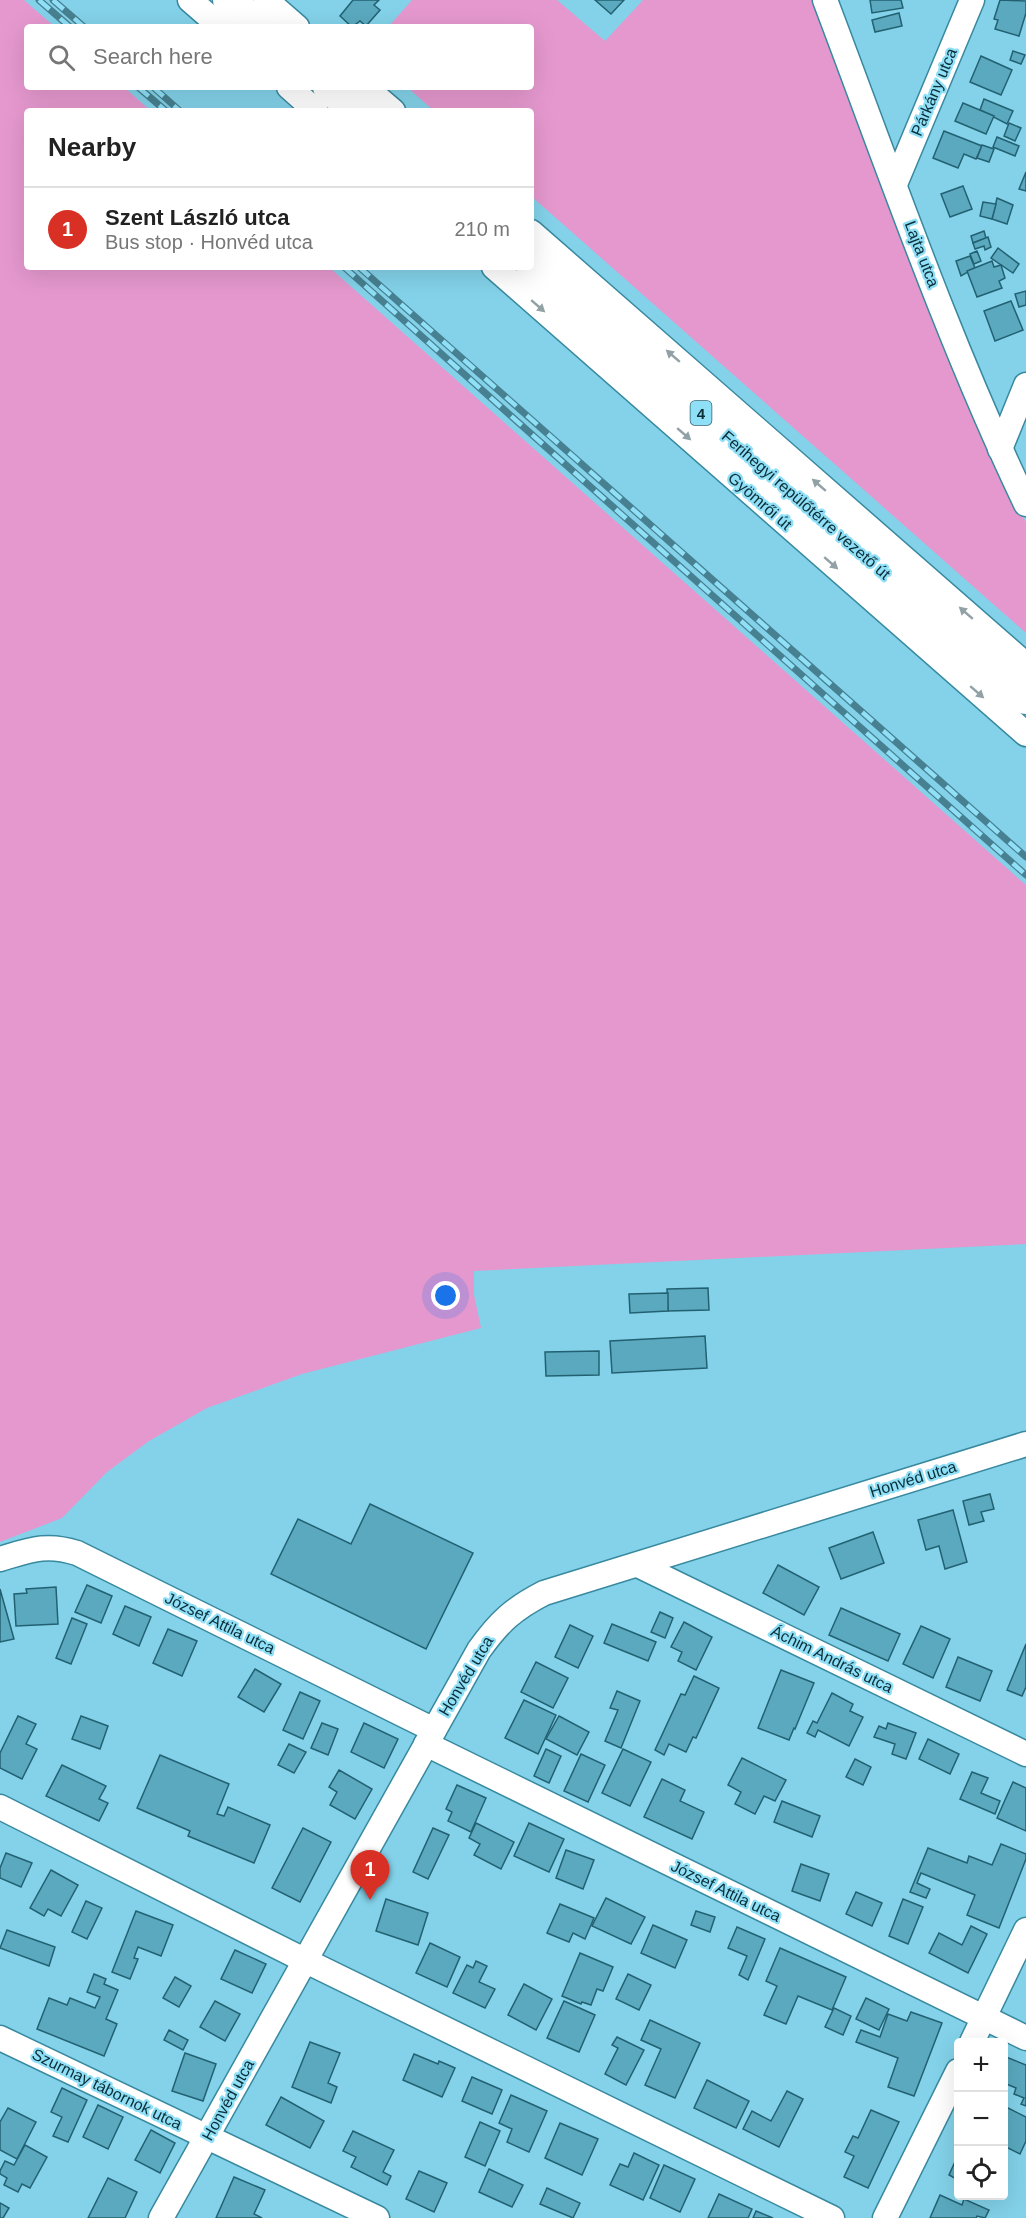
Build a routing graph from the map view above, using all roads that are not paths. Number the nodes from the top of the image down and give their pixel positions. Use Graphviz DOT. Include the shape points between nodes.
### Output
graph roads {
  1 [pos="190,0"];
  2 [pos="229,0"];
  3 [pos="266,0"];
  4 [pos="825,0"];
  5 [pos="972,0"];
  6 [pos="218,24"];
  7 [pos="257,24"];
  8 [pos="294,24"];
  9 [pos="292,90"];
  10 [pos="332,90"];
  11 [pos="368,90"];
  12 [pos="313,108"];
  13 [pos="353,108"];
  14 [pos="390,108"];
  15 [pos="895,184"];
  16 [pos="534,235"];
  17 [pos="534,267"];
  18 [pos="497,270"];
  19 [pos="1026,385"];
  20 [pos="1000,449"];
  21 [pos="1026,504"];
  22 [pos="1026,665"];
  23 [pos="1026,698"];
  24 [pos="1026,734"];
  25 [pos="1026,1444"];
  26 [pos="0,1559"];
  27 [pos="638,1565"];
  28 [pos="430,1737"];
  29 [pos="1026,1754"];
  30 [pos="0,1807"];
  31 [pos="1026,1930"];
  32 [pos="306,1960"];
  33 [pos="985,2018"];
  34 [pos="975,2038"];
  35 [pos="1026,2038"];
  36 [pos="3,2045"];
  37 [pos="954,2079"];
  38 [pos="208,2138"];
  39 [pos="161,2218"];
  40 [pos="377,2218"];
  41 [pos="831,2218"];
  42 [pos="885,2218"];
  1 -- 6 [label="street"];
  2 -- 7 [label="main road"];
  3 -- 8 [label="street"];
  4 -- 15 [label="street, Lajta utca"];
  5 -- 15 [label="street, Párkány utca"];
  9 -- 12 [label="street"];
  10 -- 13 [label="main road"];
  11 -- 14 [label="street"];
  15 -- 20 [label="street, Lajta utca"];
  22 -- 16 [label="street, one-way"];
  17 -- 23 [label="main road, Ferihegyi repülőtérre vezető út / 4"];
  18 -- 24 [label="street, Gyömrői út, one-way"];
  19 -- 20 [label="street"];
  20 -- 21 [label="street, Lajta utca"];
  25 -- 27 [label="street, Honvéd utca"];
  26 -- 28 [label="street, József Attila utca" via="40,1546 77,1553"];
  27 -- 28 [label="street, Honvéd utca" via="544,1593 519,1606 484,1643"];
  27 -- 29 [label="street, Áchim András utca"];
  28 -- 32 [label="street, Honvéd utca"];
  28 -- 33 [label="street, József Attila utca"];
  30 -- 32 [label="street"];
  31 -- 33 [label="street"];
  32 -- 38 [label="street, Honvéd utca"];
  32 -- 41 [label="street"];
  33 -- 34 [label="street"];
  33 -- 35 [label="street, József Attila utca"];
  36 -- 38 [label="street, Szurmay tábornok utca"];
  37 -- 42 [label="street"];
  38 -- 39 [label="street, Honvéd utca"];
  38 -- 40 [label="street, Szurmay tábornok utca"];
}
